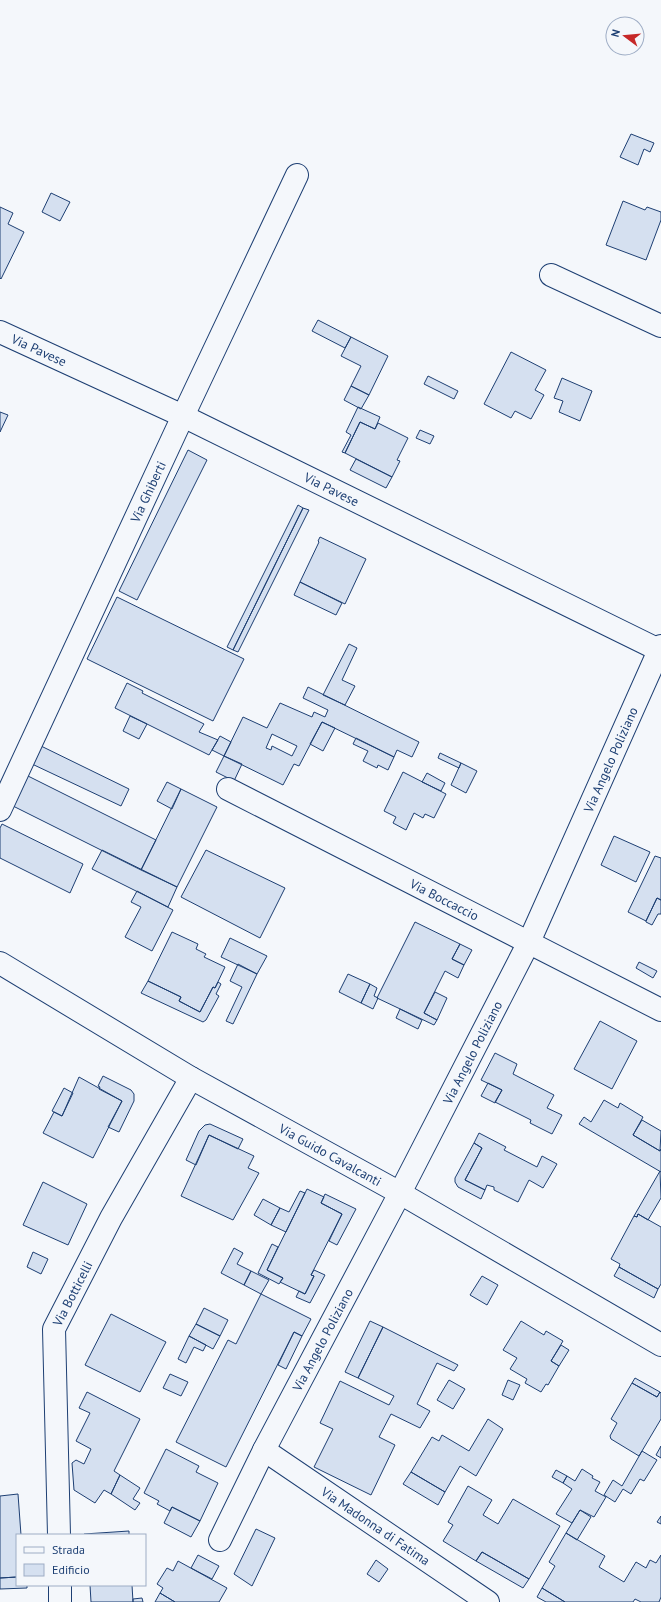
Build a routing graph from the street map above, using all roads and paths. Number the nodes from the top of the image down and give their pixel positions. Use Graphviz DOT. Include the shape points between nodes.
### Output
graph roads {
  1 [pos="298,175"];
  2 [pos="551,275"];
  3 [pos="661,326"];
  4 [pos="0,332"];
  5 [pos="183,416"];
  6 [pos="660,649"];
  7 [pos="228,789"];
  8 [pos="0,810"];
  9 [pos="529,942"];
  10 [pos="0,963"];
  11 [pos="661,1010"];
  12 [pos="191,1078"];
  13 [pos="400,1193"];
  14 [pos="661,1345"];
  15 [pos="264,1450"];
  16 [pos="58,1534"];
  17 [pos="220,1540"];
  18 [pos="60,1586"];
  19 [pos="60,1602"];
  20 [pos="488,1602"];
  1 -- 5 [label="street, Via Ghiberti"];
  2 -- 3 [label="street"];
  4 -- 5 [label="street, Via Pavese"];
  5 -- 6 [label="street, Via Pavese"];
  5 -- 8 [label="street, Via Ghiberti"];
  6 -- 9 [label="street, Via Angelo Poliziano"];
  7 -- 9 [label="street, Via Boccaccio"];
  9 -- 11 [label="street, Via Boccaccio"];
  9 -- 13 [label="street, Via Angelo Poliziano"];
  10 -- 12 [label="street, Via Guido Cavalcanti"];
  12 -- 13 [label="street, Via Guido Cavalcanti"];
  12 -- 16 [label="street, Via Botticelli" via="112,1218 54,1329"];
  13 -- 14 [label="street, Via Guido Cavalcanti"];
  13 -- 15 [label="street, Via Angelo Poliziano"];
  15 -- 17 [label="street, Via Angelo Poliziano"];
  15 -- 20 [label="street, Via Madonna di Fatima"];
  18 -- 19 [label="street"];
}
